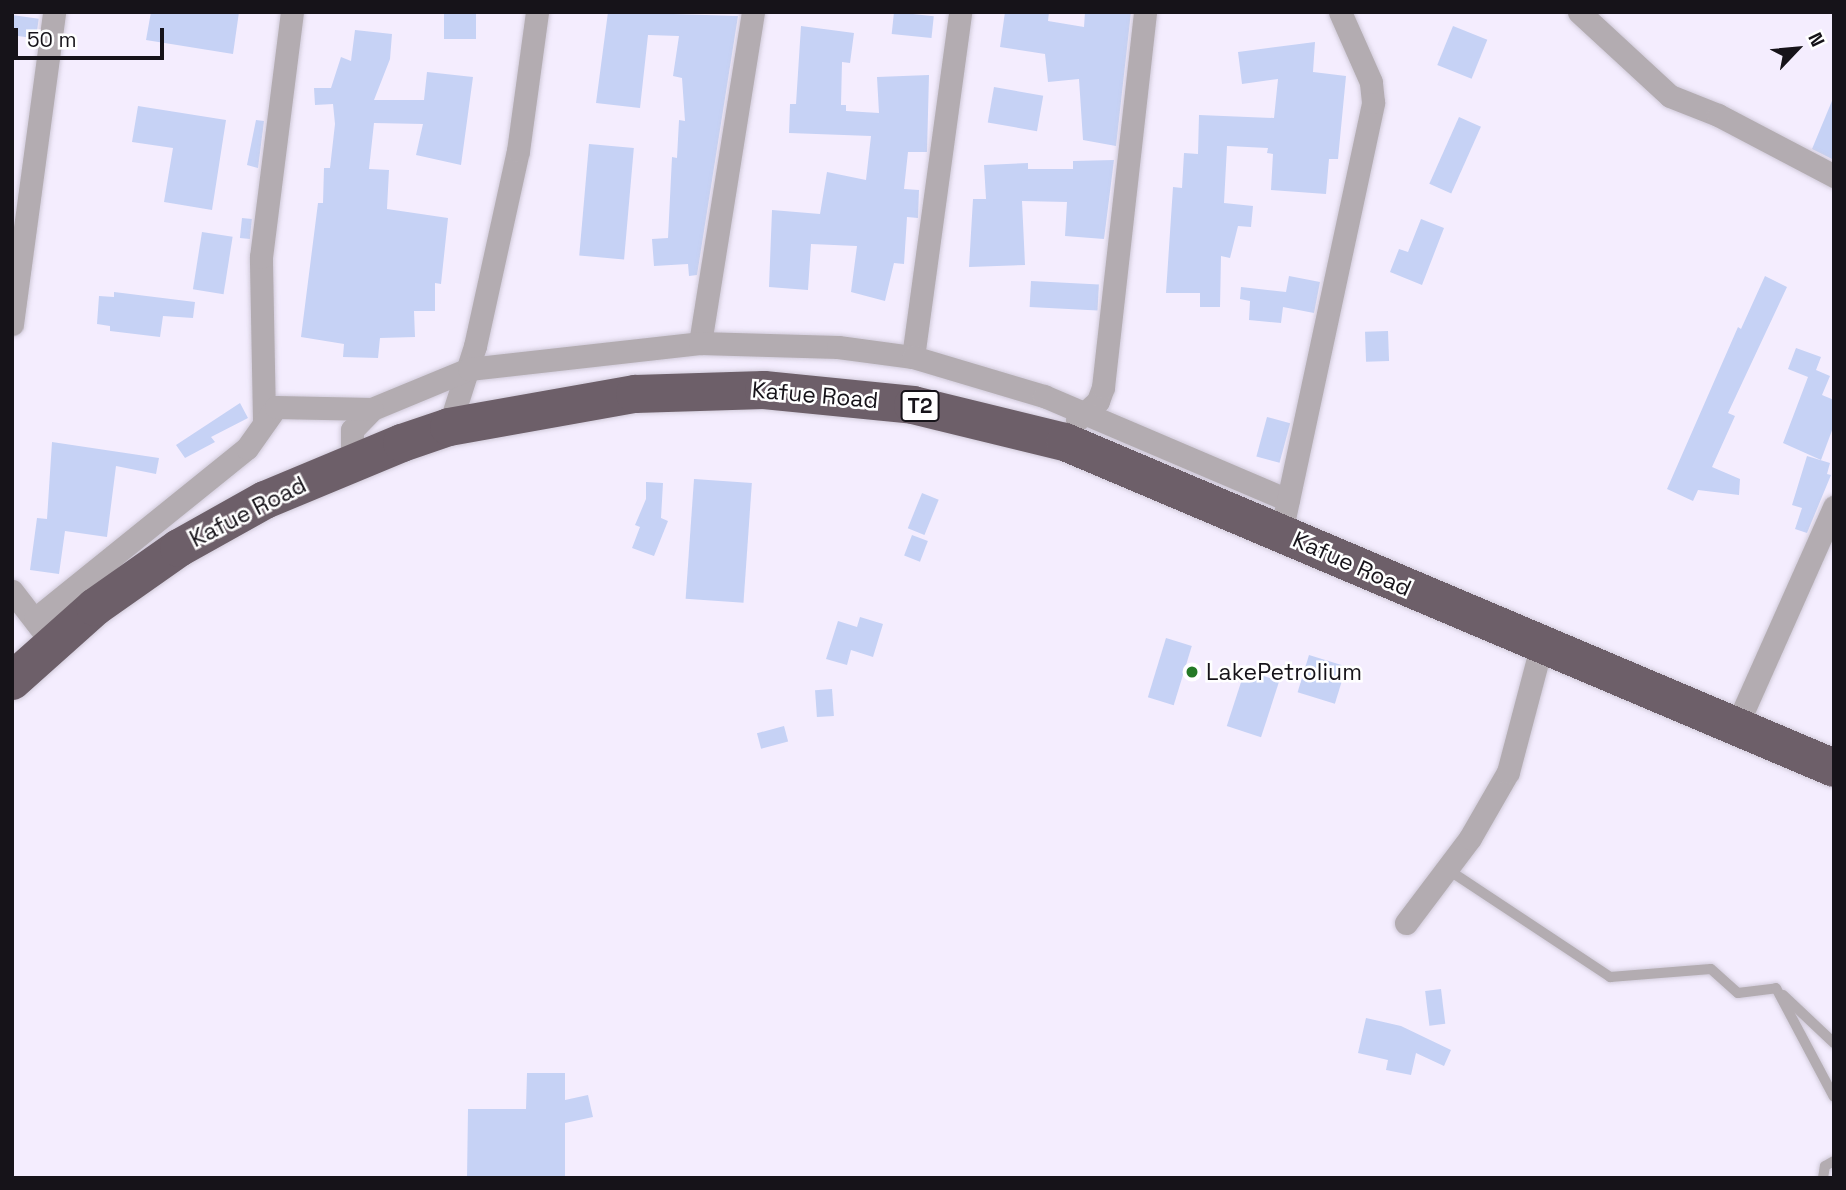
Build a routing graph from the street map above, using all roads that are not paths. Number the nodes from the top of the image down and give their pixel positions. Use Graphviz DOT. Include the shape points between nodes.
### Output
graph roads {
  1 [pos="54,12"];
  2 [pos="292,12"];
  3 [pos="537,12"];
  4 [pos="753,12"];
  5 [pos="960,12"];
  6 [pos="1145,12"];
  7 [pos="1340,12"];
  8 [pos="1579,12"];
  9 [pos="1834,176"];
  10 [pos="12,324"];
  11 [pos="700,343"];
  12 [pos="913,357"];
  13 [pos="469,369"];
  14 [pos="372,409"];
  15 [pos="1088,412"];
  16 [pos="264,419"];
  17 [pos="449,427"];
  18 [pos="1065,442"];
  19 [pos="352,462"];
  20 [pos="1834,507"];
  21 [pos="1284,517"];
  22 [pos="12,591"];
  23 [pos="43,632"];
  24 [pos="1541,647"];
  25 [pos="12,681"];
  26 [pos="1736,727"];
  27 [pos="1834,768"];
  28 [pos="1447,869"];
  29 [pos="1406,923"];
  30 [pos="1776,988"];
  31 [pos="1834,1043"];
  32 [pos="1834,1097"];
  33 [pos="1834,1161"];
  34 [pos="1824,1178"];
  1 -- 10 [label="street"];
  2 -- 16 [label="street" via="261,257"];
  3 -- 13 [label="street" via="518,151"];
  4 -- 11 [label="street"];
  5 -- 12 [label="street"];
  6 -- 15 [label="street" via="1103,387"];
  7 -- 21 [label="street" via="1371,82 1373,102"];
  8 -- 9 [label="street" via="1670,96 1718,115"];
  11 -- 12 [label="street" via="838,347"];
  11 -- 13 [label="street"];
  12 -- 15 [label="street"];
  13 -- 14 [label="street"];
  13 -- 17 [label="street"];
  14 -- 16 [label="street" via="276,407"];
  14 -- 19 [label="street" via="352,430"];
  15 -- 18 [label="street" via="1078,418"];
  15 -- 21 [label="street"];
  16 -- 23 [label="street" via="247,448"];
  17 -- 18 [label="highway, Kafue Road / T2" via="635,394 764,390 914,405"];
  17 -- 19 [label="highway, Kafue Road / T2"];
  18 -- 21 [label="highway, Kafue Road / T2"];
  19 -- 23 [label="highway, Kafue Road / T2" via="265,500"];
  20 -- 26 [label="street"];
  21 -- 24 [label="highway, Kafue Road / T2"];
  22 -- 23 [label="street"];
  23 -- 25 [label="highway, Kafue Road / T2"];
  24 -- 26 [label="highway, Kafue Road / T2"];
  24 -- 28 [label="street" via="1508,772"];
  26 -- 27 [label="highway, Kafue Road / T2"];
  28 -- 29 [label="street"];
  28 -- 30 [label="lane" via="1610,977 1711,970 1738,993"];
  30 -- 31 [label="lane"];
  30 -- 32 [label="lane"];
  33 -- 34 [label="lane" via="1825,1166"];
}
